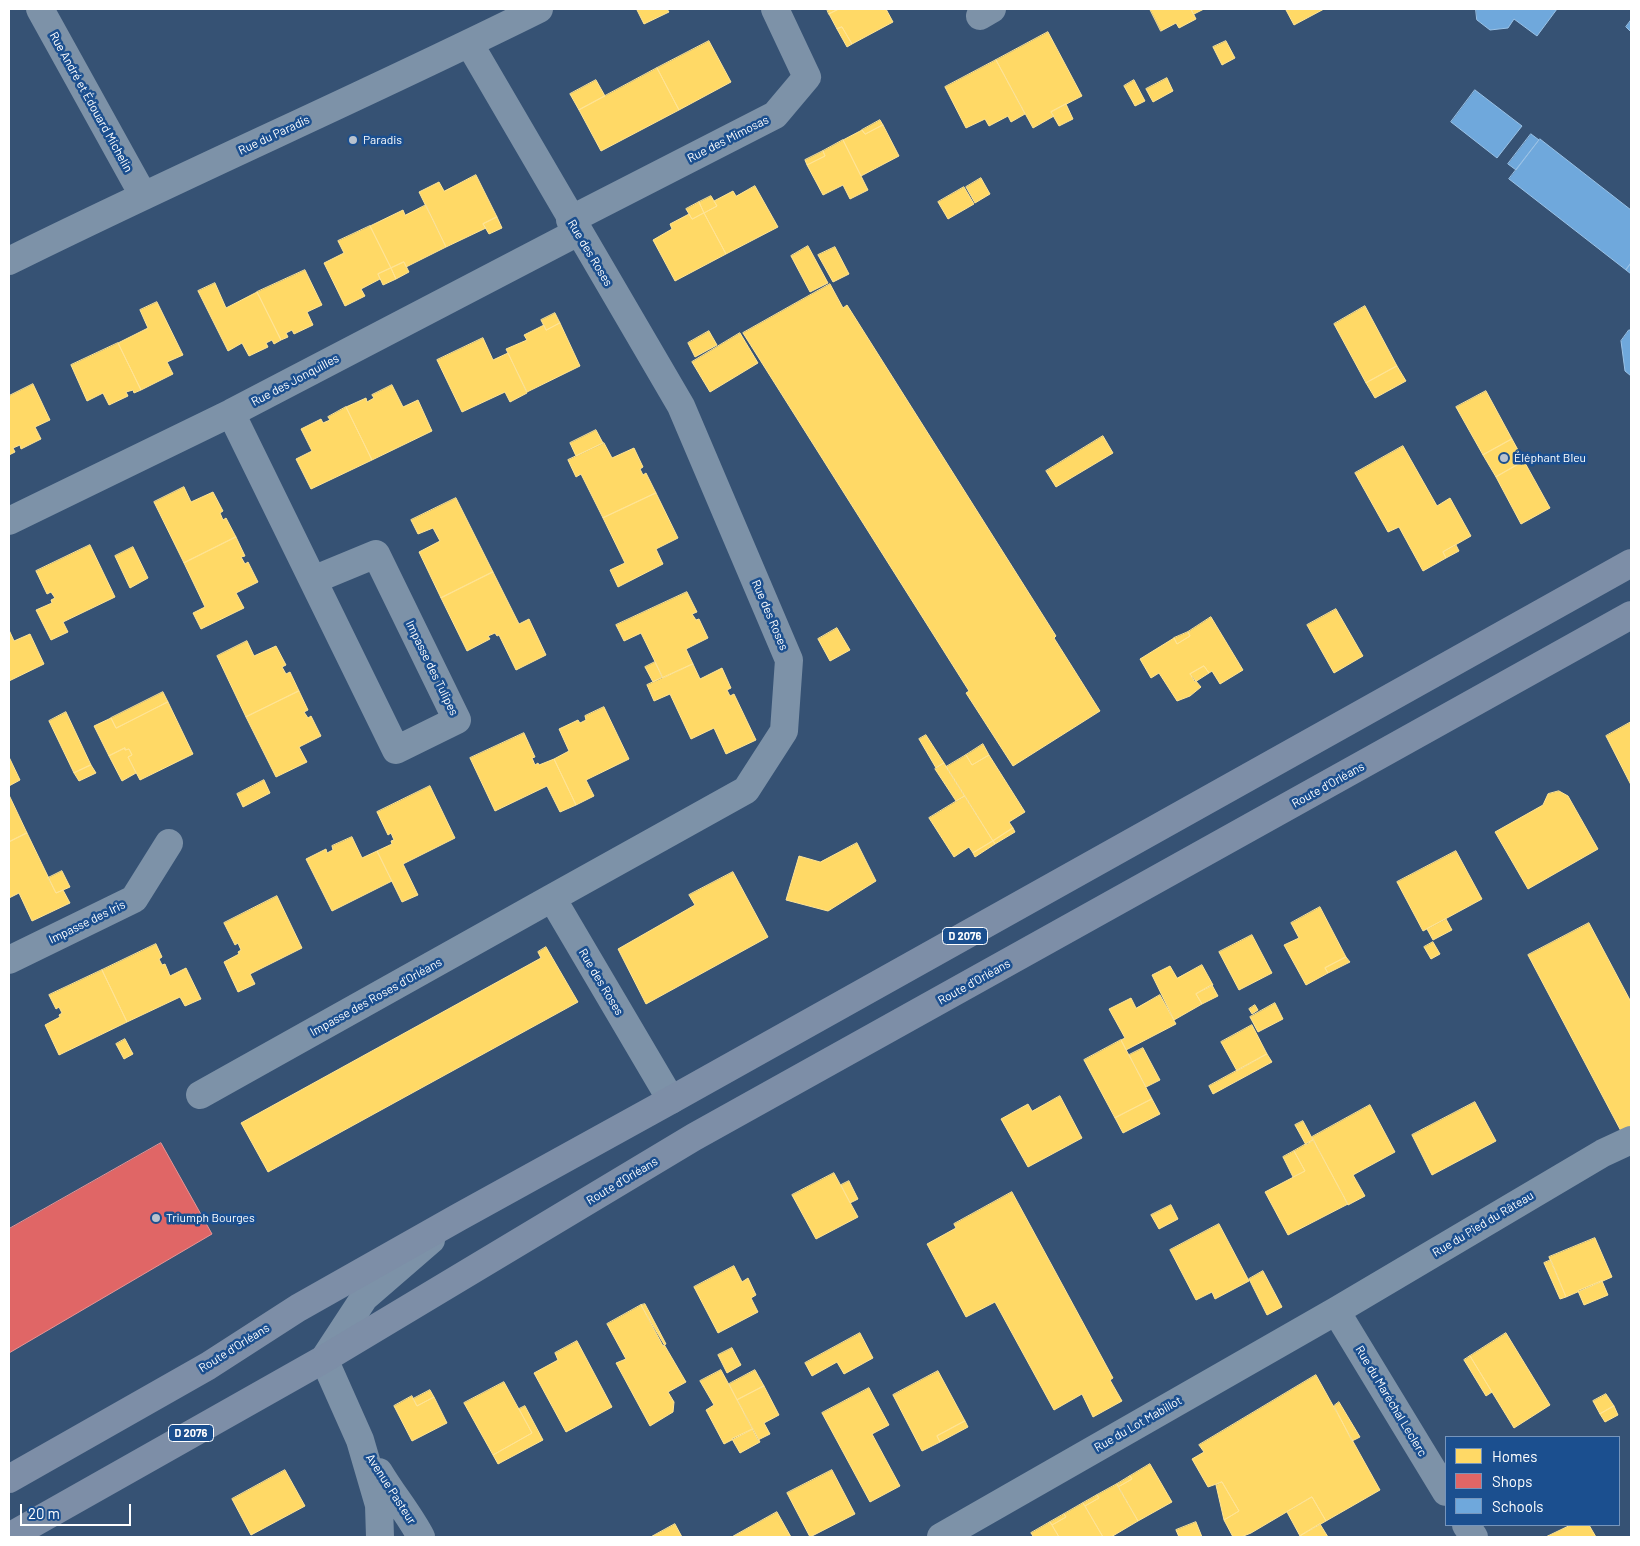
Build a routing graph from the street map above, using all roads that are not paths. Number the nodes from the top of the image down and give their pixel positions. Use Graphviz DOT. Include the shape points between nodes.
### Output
graph roads {
  1 [pos="40,9"];
  2 [pos="539,9"];
  3 [pos="776,9"];
  4 [pos="469,43"];
  5 [pos="143,195"];
  6 [pos="574,226"];
  7 [pos="9,261"];
  8 [pos="232,413"];
  9 [pos="9,522"];
  10 [pos="1631,563"];
  11 [pos="313,580"];
  12 [pos="1631,615"];
  13 [pos="169,844"];
  14 [pos="552,898"];
  15 [pos="9,960"];
  16 [pos="200,1095"];
  17 [pos="672,1100"];
  18 [pos="1631,1140"];
  19 [pos="459,1217"];
  20 [pos="1336,1311"];
  21 [pos="324,1359"];
  22 [pos="360,1440"];
  23 [pos="9,1479"];
  24 [pos="1445,1490"];
  25 [pos="1467,1526"];
  26 [pos="9,1537"];
  27 [pos="380,1537"];
  28 [pos="421,1537"];
  29 [pos="941,1537"];
  30 [pos="1474,1537"];
  1 -- 5 [label="street, Rue André et Édouard Michelin"];
  2 -- 4 [label="street, Rue du Paradis"];
  3 -- 6 [label="street, Rue des Mimosas" via="807,78 775,115"];
  4 -- 5 [label="street, Rue du Paradis"];
  4 -- 6 [label="street, Rue des Roses"];
  5 -- 7 [label="street, Rue du Paradis"];
  6 -- 8 [label="street, Rue des Jonquilles"];
  6 -- 14 [label="street, Rue des Roses" via="681,406 789,660 784,731 746,790"];
  8 -- 9 [label="street, Rue des Jonquilles"];
  8 -- 11 [label="street, Impasse des Tulipes"];
  10 -- 17 [label="main road, Route d'Orléans / D 2076"];
  11 -- 11 [label="street, Impasse des Tulipes" via="396,750 457,720 376,554"];
  12 -- 21 [label="main road, Route d'Orléans / D 2076" via="694,1137"];
  13 -- 15 [label="street, Impasse des Iris" via="134,899"];
  14 -- 16 [label="street, Impasse des Roses d'Orléans"];
  14 -- 17 [label="street, Rue des Roses"];
  17 -- 19 [label="main road, Route d'Orléans / D 2076"];
  18 -- 20 [label="street, Rue du Pied du Râteau"];
  19 -- 21 [label="street, Route d'Orléans / D 2076" via="364,1298"];
  19 -- 23 [label="main road, Route d'Orléans / D 2076"];
  20 -- 24 [label="street, Rue du Maréchal Leclerc"];
  20 -- 29 [label="street, Rue du Lot Mabillot"];
  21 -- 22 [label="street, Avenue Pasteur"];
  21 -- 26 [label="main road, Route d'Orléans / D 2076"];
  22 -- 27 [label="street, Avenue Pasteur" via="379,1505"];
  22 -- 28 [label="street, Avenue Pasteur"];
  25 -- 30 [label="street"];
}
